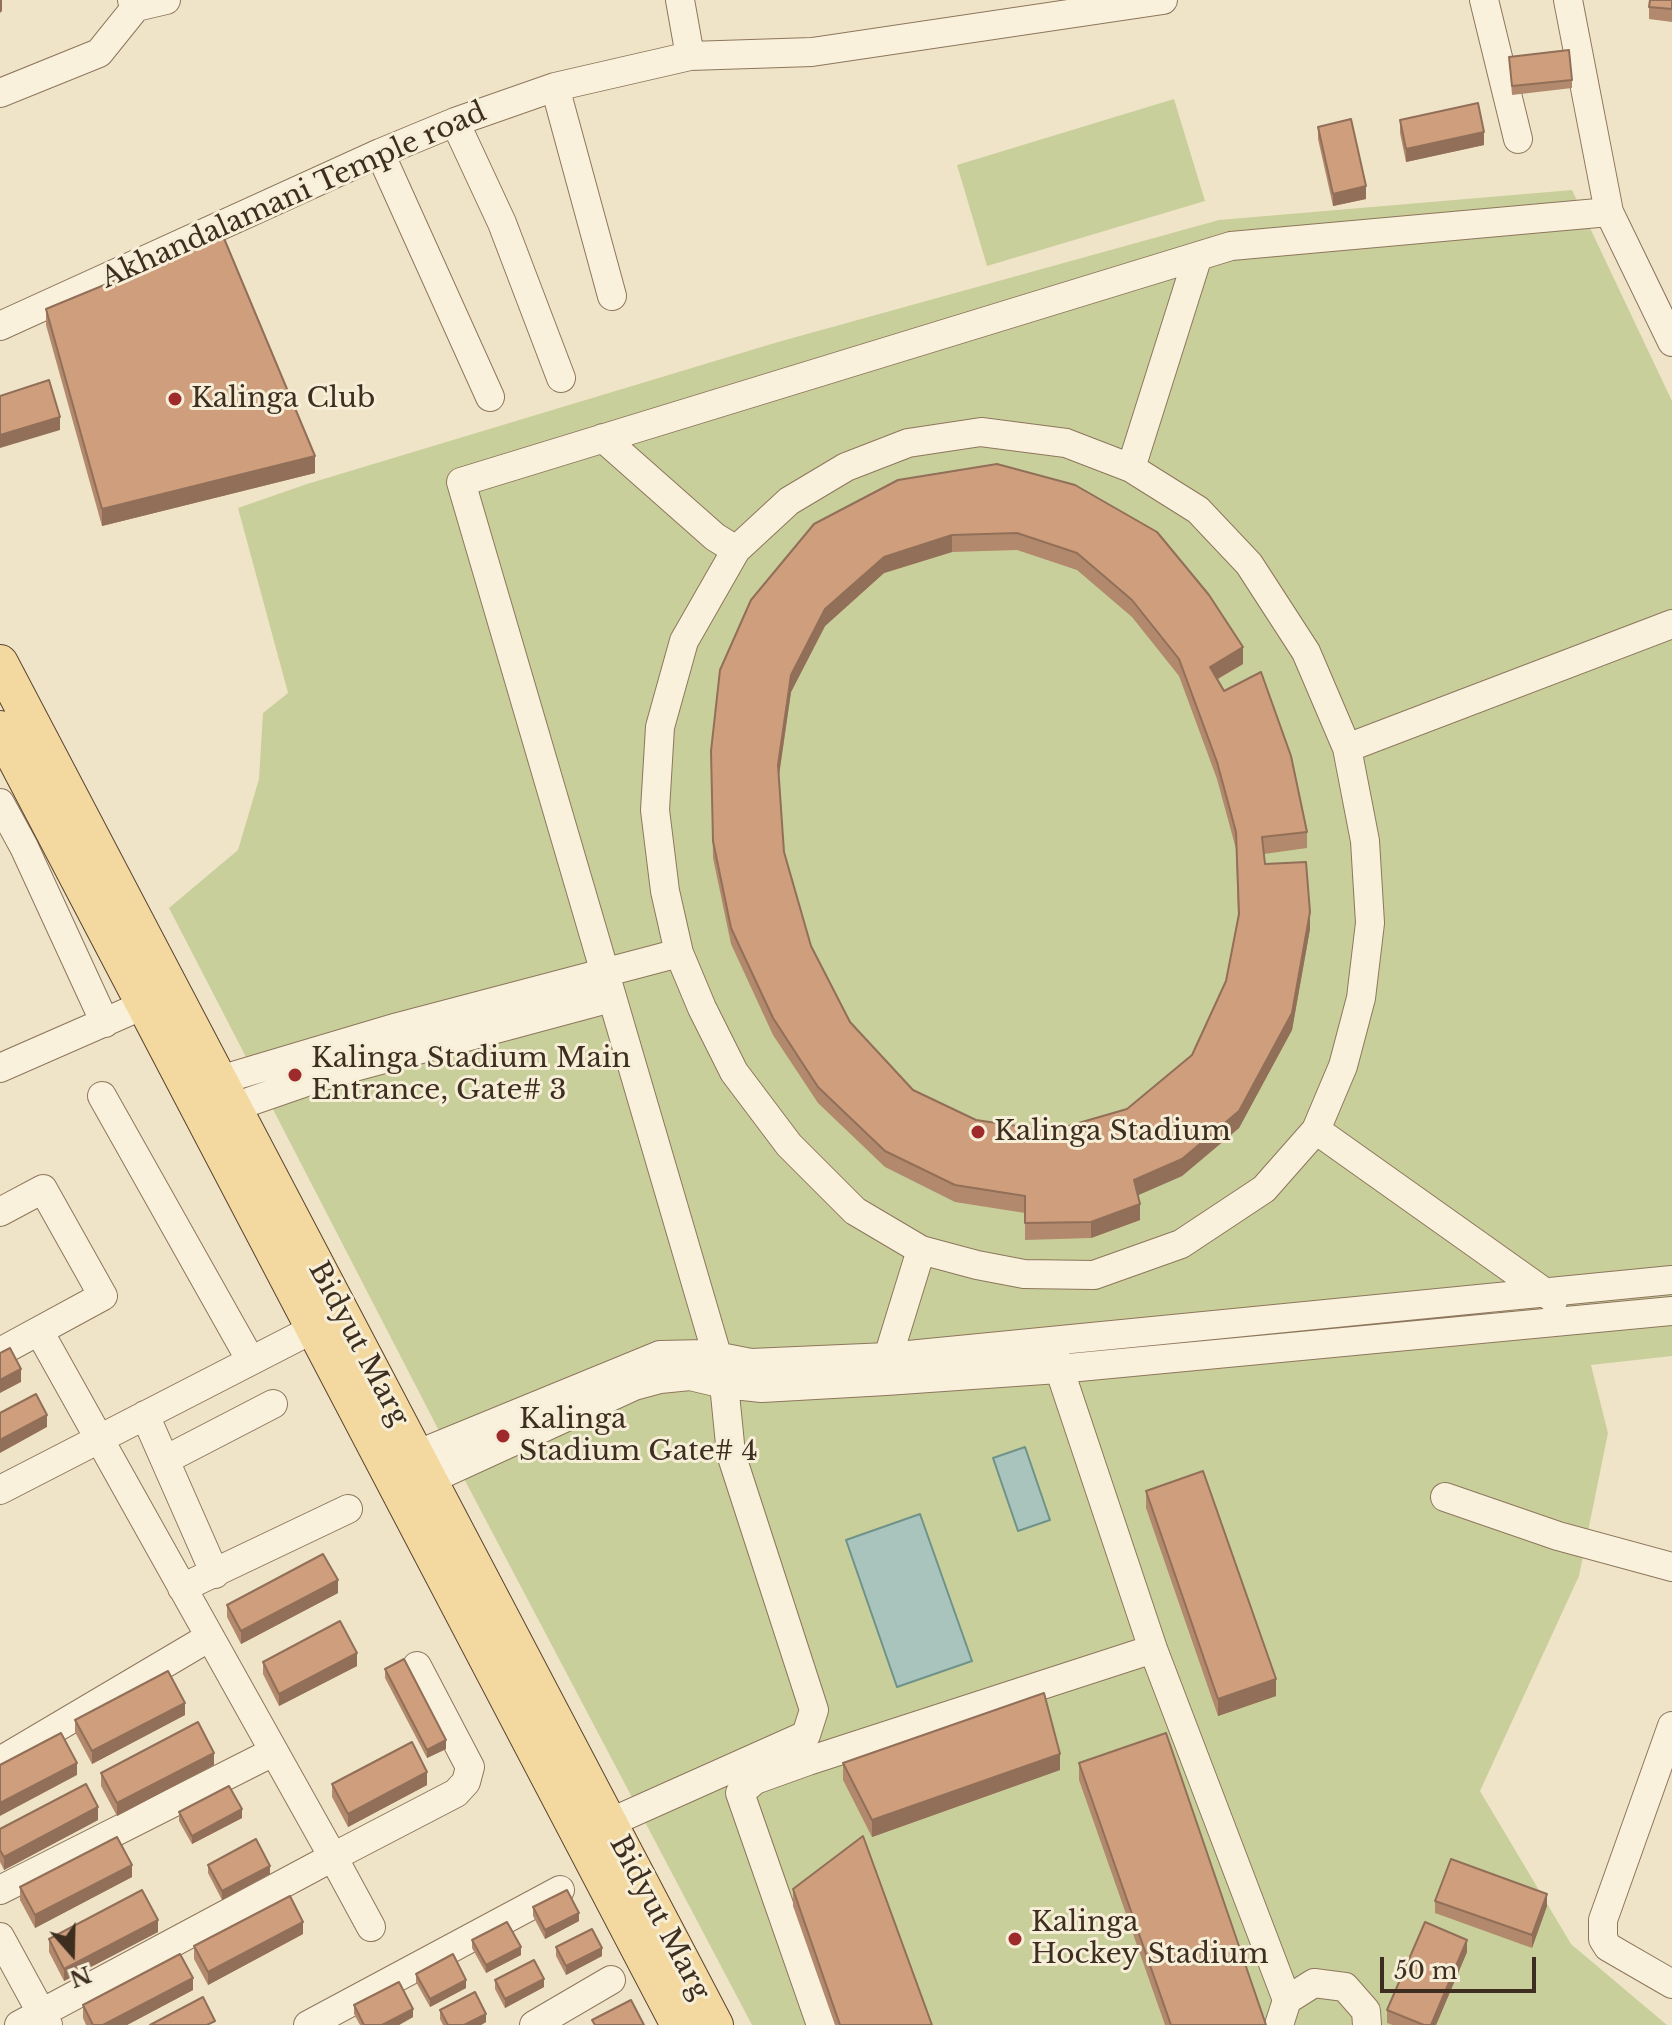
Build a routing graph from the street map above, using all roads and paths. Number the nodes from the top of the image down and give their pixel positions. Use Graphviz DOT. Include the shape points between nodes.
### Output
graph roads {
  1 [pos="166,0"];
  2 [pos="680,0"];
  3 [pos="1163,0"];
  4 [pos="1484,0"];
  5 [pos="1568,0"];
  6 [pos="134,3"];
  7 [pos="690,56"];
  8 [pos="555,87"];
  9 [pos="0,93"];
  10 [pos="455,122"];
  11 [pos="1518,139"];
  12 [pos="380,153"];
  13 [pos="1609,212"];
  14 [pos="1197,259"];
  15 [pos="612,296"];
  16 [pos="0,326"];
  17 [pos="1672,342"];
  18 [pos="561,378"];
  19 [pos="490,397"];
  20 [pos="603,438"];
  21 [pos="1131,468"];
  22 [pos="736,550"];
  23 [pos="1672,624"];
  24 [pos="0,663"];
  25 [pos="0,729"];
  26 [pos="1347,748"];
  27 [pos="0,803"];
  28 [pos="679,953"];
  29 [pos="608,986"];
  30 [pos="146,1004"];
  31 [pos="105,1023"];
  32 [pos="0,1068"];
  33 [pos="227,1094"];
  34 [pos="102,1096"];
  35 [pos="1316,1130"];
  36 [pos="0,1212"];
  37 [pos="921,1250"];
  38 [pos="1672,1280"];
  39 [pos="1548,1292"];
  40 [pos="1672,1311"];
  41 [pos="1573,1320"];
  42 [pos="315,1328"];
  43 [pos="39,1331"];
  44 [pos="1050,1341"];
  45 [pos="0,1352"];
  46 [pos="717,1355"];
  47 [pos="888,1357"];
  48 [pos="251,1361"];
  49 [pos="1058,1369"];
  50 [pos="724,1384"];
  51 [pos="273,1404"];
  52 [pos="145,1415"];
  53 [pos="100,1438"];
  54 [pos="165,1460"];
  55 [pos="423,1467"];
  56 [pos="0,1490"];
  57 [pos="1445,1497"];
  58 [pos="348,1509"];
  59 [pos="1672,1567"];
  60 [pos="215,1574"];
  61 [pos="182,1588"];
  62 [pos="208,1638"];
  63 [pos="1153,1649"];
  64 [pos="417,1666"];
  65 [pos="1672,1726"];
  66 [pos="273,1752"];
  67 [pos="0,1761"];
  68 [pos="609,1823"];
  69 [pos="333,1857"];
  70 [pos="0,1890"];
  71 [pos="560,1890"];
  72 [pos="371,1927"];
  73 [pos="0,1937"];
  74 [pos="611,1980"];
  75 [pos="1672,1984"];
  76 [pos="1283,2012"];
  77 [pos="36,2021"];
  78 [pos="308,2025"];
  79 [pos="534,2025"];
  80 [pos="679,2025"];
  81 [pos="715,2025"];
  82 [pos="821,2025"];
  83 [pos="1367,2025"];
  1 -- 6 [label="street"];
  2 -- 7 [label="street"];
  3 -- 7 [label="street, Akhandalamani Temple road" via="812,52"];
  4 -- 11 [label="street"];
  5 -- 13 [label="street"];
  6 -- 9 [label="street" via="99,53"];
  7 -- 8 [label="street, Akhandalamani Temple road"];
  8 -- 10 [label="street, Akhandalamani Temple road"];
  8 -- 15 [label="street"];
  10 -- 12 [label="street, Akhandalamani Temple road"];
  10 -- 18 [label="street" via="502,223"];
  12 -- 16 [label="street, Akhandalamani Temple road"];
  12 -- 19 [label="street"];
  13 -- 14 [label="street" via="1231,246"];
  13 -- 17 [label="street"];
  14 -- 20 [label="street"];
  14 -- 21 [label="street"];
  20 -- 22 [label="street"];
  20 -- 29 [label="street" via="461,482"];
  21 -- 22 [label="street" via="1066,443 981,432 908,443 846,467 789,501"];
  21 -- 26 [label="street" via="1198,510 1249,564 1306,652"];
  22 -- 28 [label="street" via="684,641 660,727 655,810"];
  23 -- 26 [label="street"];
  24 -- 33 [label="main road, Bidyut Marg"];
  25 -- 30 [label="main road, Bidyut Marg"];
  26 -- 35 [label="street" via="1365,841 1370,923 1361,998 1343,1066"];
  27 -- 31 [label="street"];
  28 -- 29 [label="street"];
  28 -- 37 [label="street" via="734,1072 789,1145 855,1211"];
  29 -- 33 [label="street" via="398,1027"];
  29 -- 46 [label="street"];
  30 -- 31 [label="street"];
  30 -- 42 [label="main road, Bidyut Marg"];
  31 -- 32 [label="street"];
  33 -- 55 [label="main road, Bidyut Marg"];
  34 -- 48 [label="street"];
  35 -- 37 [label="street" via="1264,1189 1181,1244 1094,1275 1024,1274"];
  35 -- 39 [label="street"];
  36 -- 43 [label="street" via="43,1189 103,1296"];
  37 -- 47 [label="street"];
  38 -- 39 [label="street"];
  39 -- 41 [label="street"];
  39 -- 44 [label="street"];
  40 -- 41 [label="street"];
  41 -- 49 [label="street"];
  42 -- 48 [label="street"];
  42 -- 80 [label="main road, Bidyut Marg"];
  43 -- 45 [label="street"];
  43 -- 53 [label="street"];
  44 -- 47 [label="street"];
  44 -- 49 [label="street"];
  46 -- 47 [label="street" via="751,1363"];
  46 -- 50 [label="street"];
  46 -- 55 [label="street" via="660,1355"];
  48 -- 52 [label="street"];
  49 -- 50 [label="street" via="762,1388"];
  49 -- 63 [label="street"];
  50 -- 55 [label="street" via="690,1376 634,1386"];
  50 -- 68 [label="street" via="731,1454 814,1710 806,1735"];
  51 -- 54 [label="street"];
  52 -- 53 [label="street"];
  52 -- 54 [label="street"];
  53 -- 56 [label="street"];
  53 -- 61 [label="street"];
  54 -- 60 [label="street"];
  55 -- 68 [label="main road, Bidyut Marg"];
  57 -- 59 [label="street"];
  58 -- 60 [label="street"];
  60 -- 61 [label="street"];
  61 -- 62 [label="street"];
  62 -- 66 [label="street"];
  62 -- 67 [label="street"];
  63 -- 76 [label="street"];
  63 -- 82 [label="street" via="808,1761 755,1780 740,1793"];
  64 -- 69 [label="street" via="470,1767 466,1782 456,1793"];
  65 -- 75 [label="street" via="1602,1930 1608,1947"];
  66 -- 69 [label="street"];
  66 -- 70 [label="street"];
  68 -- 81 [label="main road, Bidyut Marg"];
  69 -- 72 [label="street"];
  69 -- 77 [label="street"];
  71 -- 78 [label="street"];
  73 -- 77 [label="street"];
  74 -- 79 [label="street"];
  76 -- 83 [label="street" via="1314,1983 1345,1987 1366,2011"];
}
